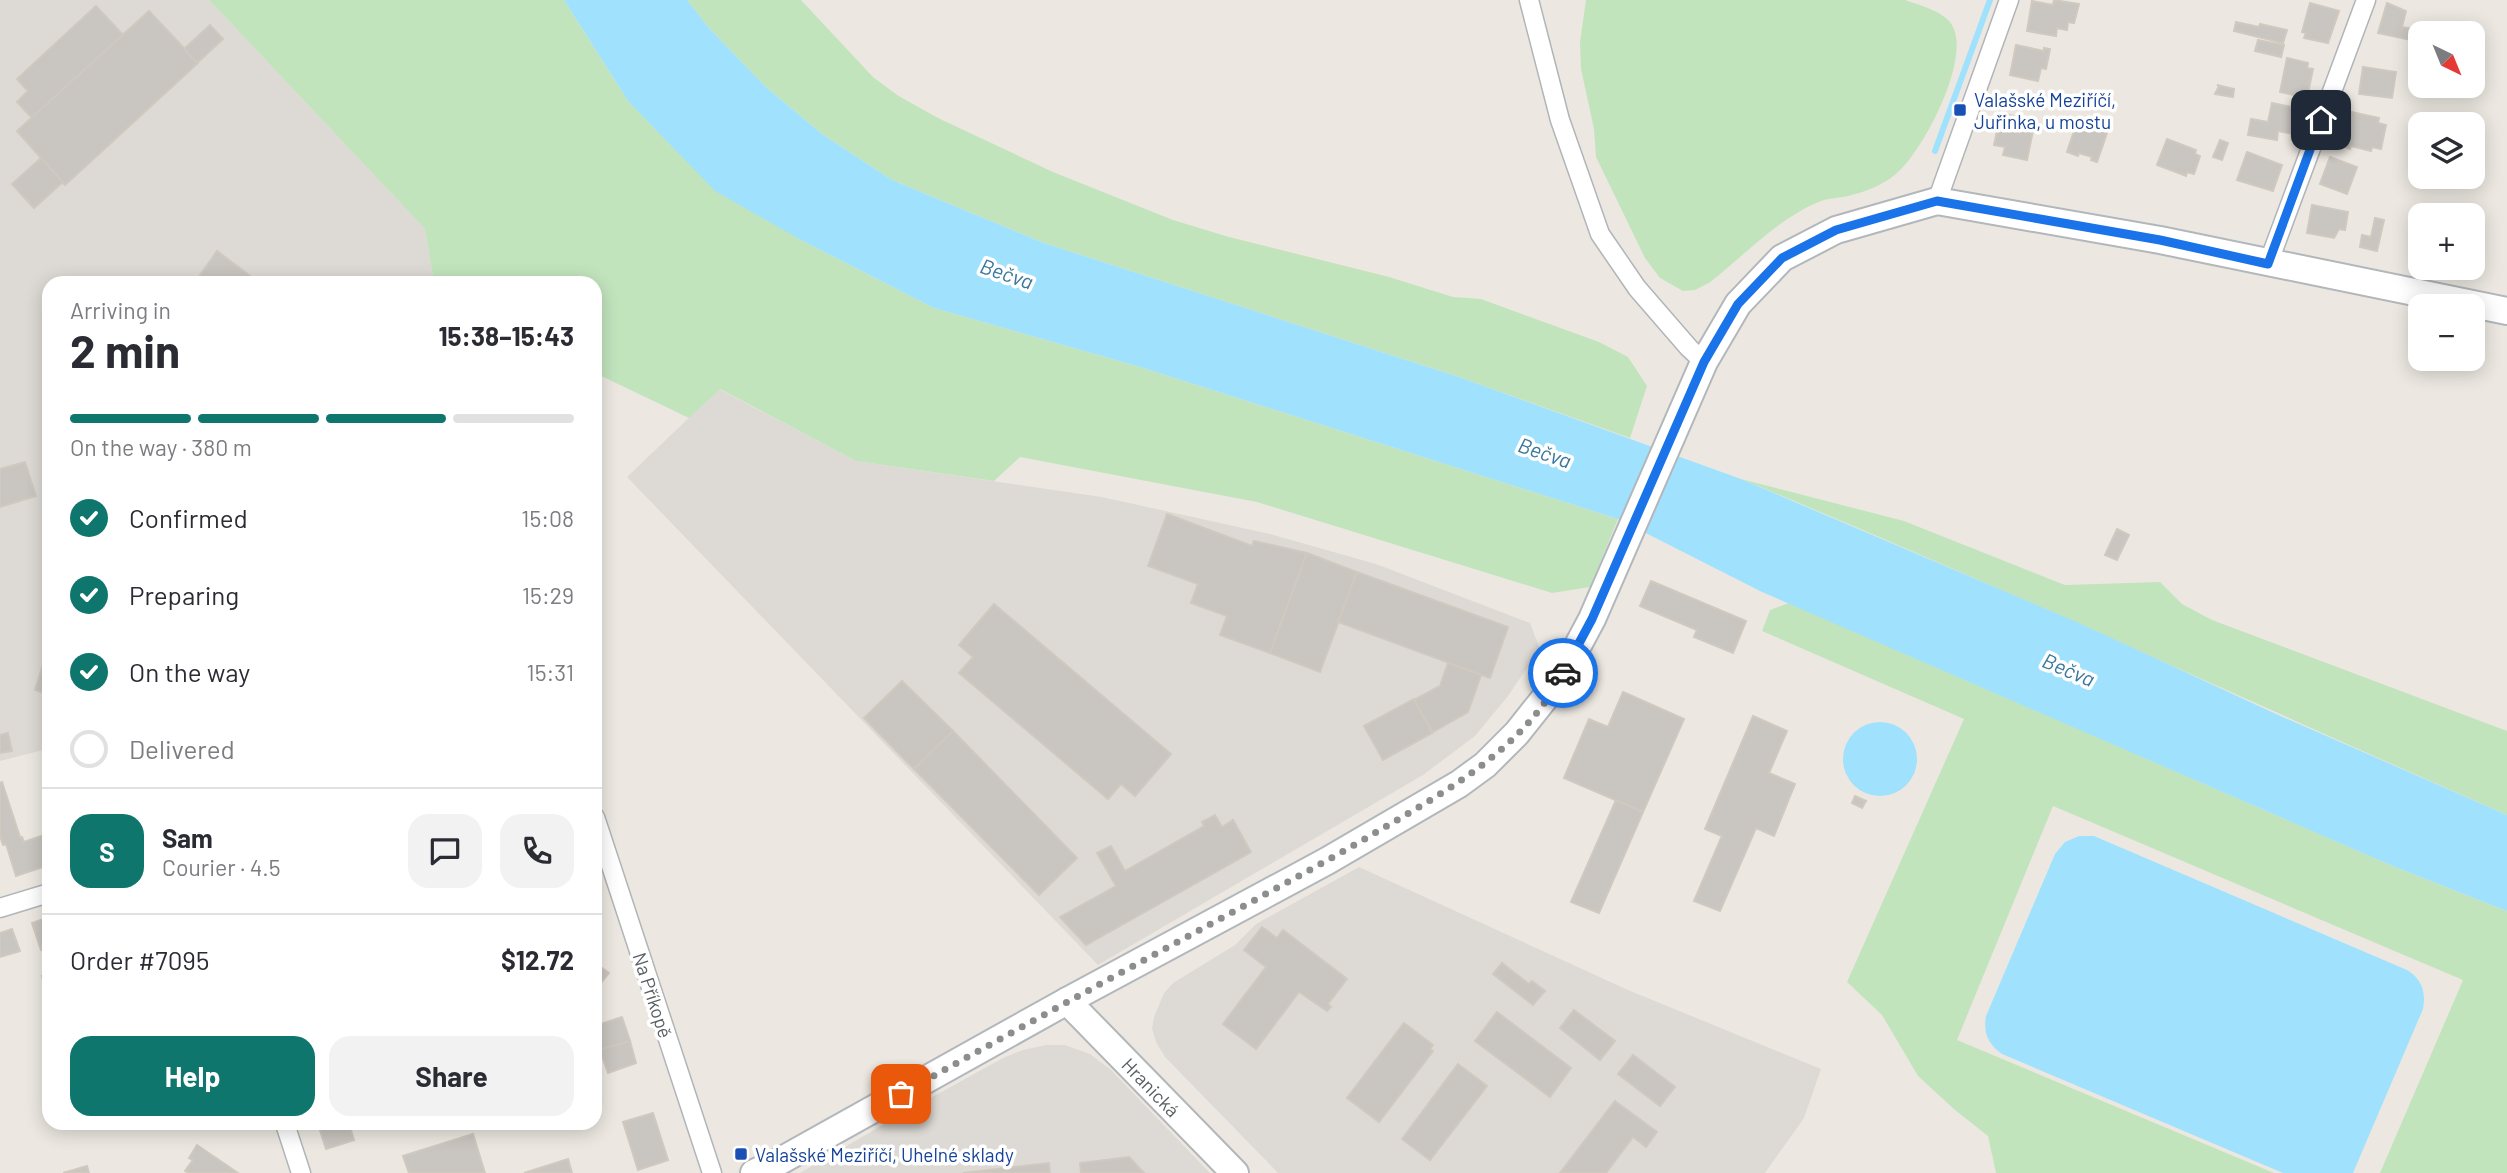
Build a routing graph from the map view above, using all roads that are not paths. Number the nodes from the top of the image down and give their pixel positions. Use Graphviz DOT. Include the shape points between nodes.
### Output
graph roads {
  1 [pos="1529,0"];
  2 [pos="2009,0"];
  3 [pos="2366,0"];
  4 [pos="1937,201"];
  5 [pos="2268,264"];
  6 [pos="2507,311"];
  7 [pos="1704,362"];
  8 [pos="602,838"];
  9 [pos="42,895"];
  10 [pos="0,908"];
  11 [pos="1067,1001"];
  12 [pos="287,1130"];
  13 [pos="301,1173"];
  14 [pos="712,1173"];
  15 [pos="754,1173"];
  16 [pos="1235,1173"];
  1 -- 7 [label="street" via="1560,120 1600,234 1637,288"];
  2 -- 4 [label="street"];
  3 -- 5 [label="street"];
  4 -- 5 [label="street"];
  4 -- 7 [label="street" via="1836,230 1782,258 1738,304"];
  5 -- 6 [label="street"];
  7 -- 11 [label="street" via="1592,619 1560,679 1517,733 1473,774 1328,861"];
  8 -- 14 [label="street, Na Příkopě"];
  9 -- 10 [label="street"];
  11 -- 15 [label="street"];
  11 -- 16 [label="street, Hranická"];
  12 -- 13 [label="street"];
}
